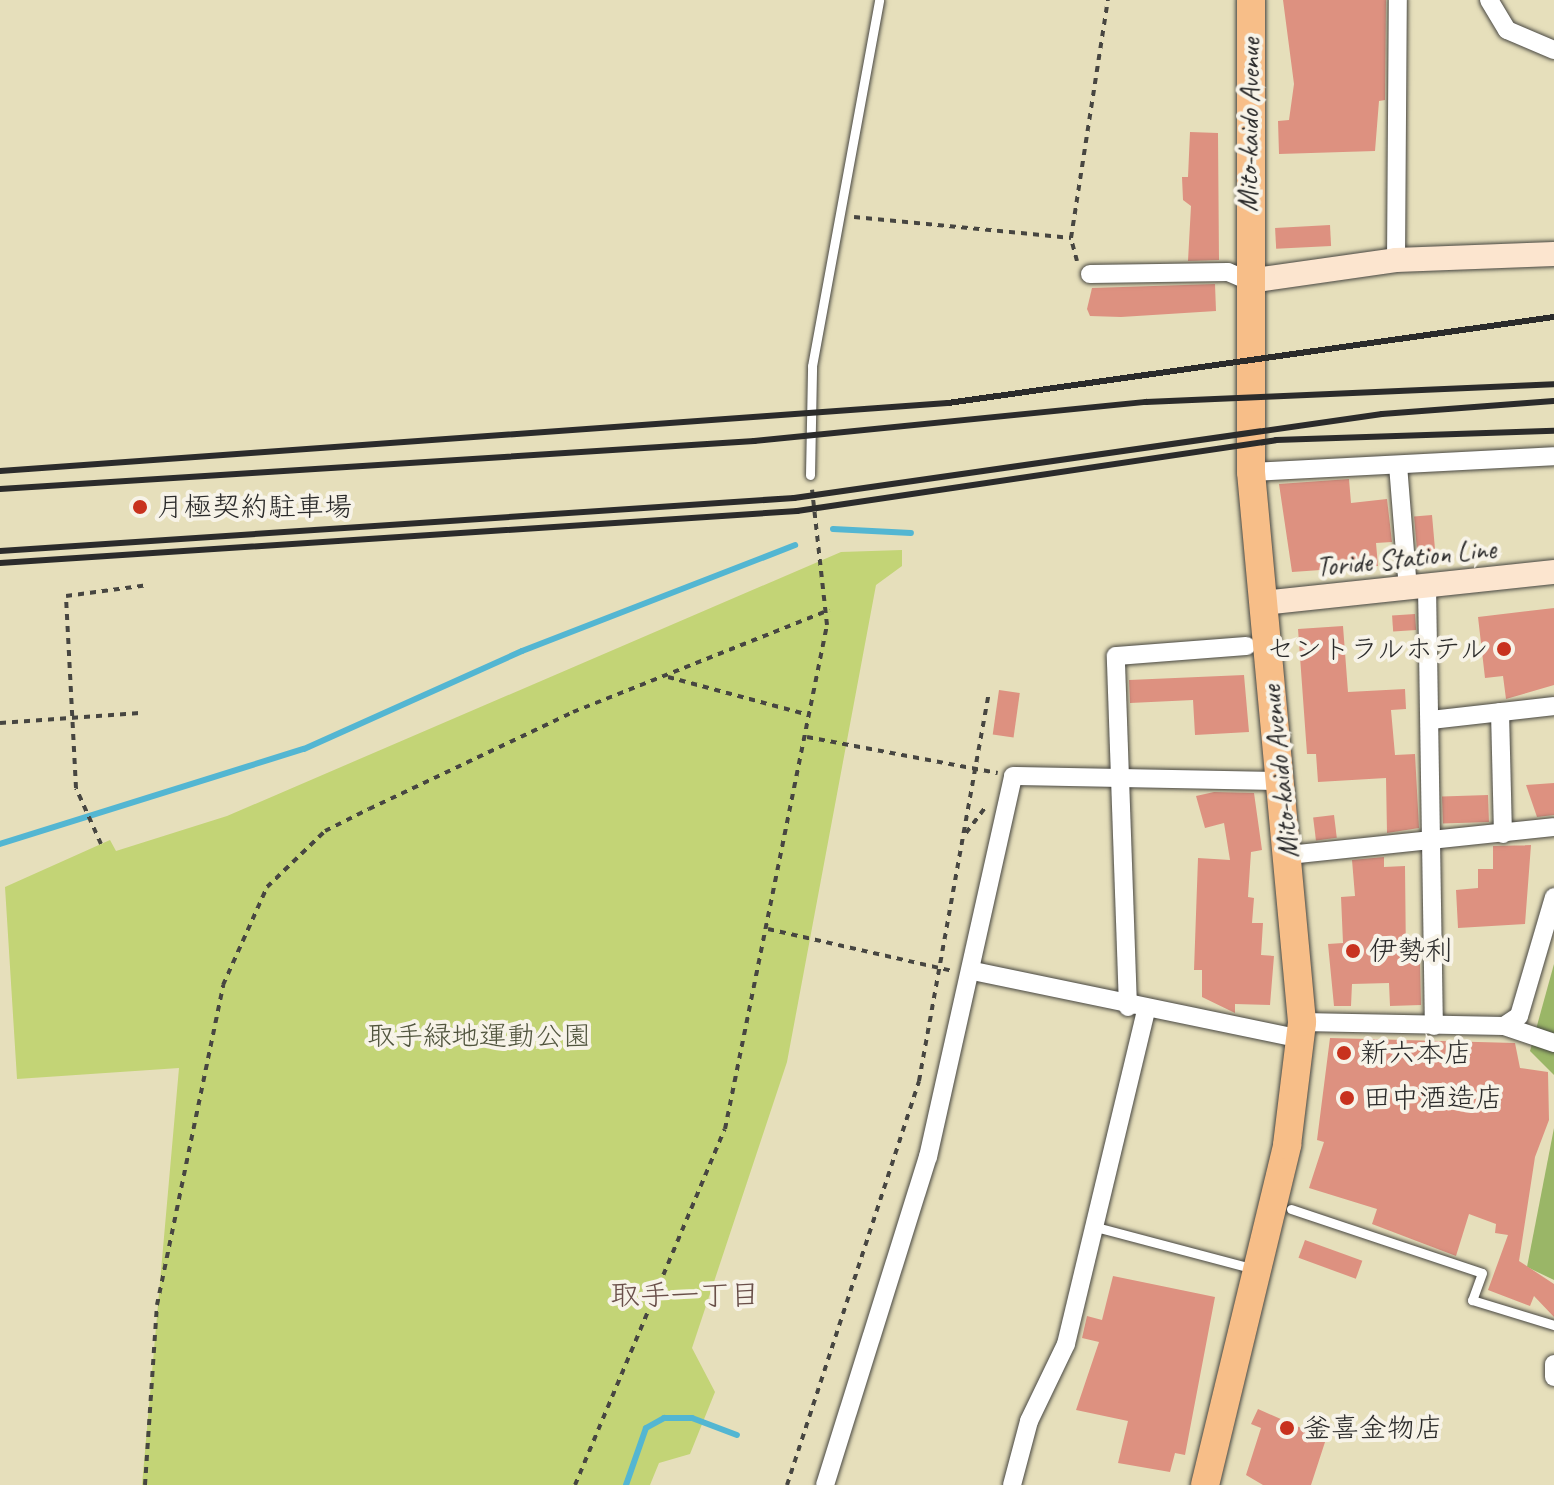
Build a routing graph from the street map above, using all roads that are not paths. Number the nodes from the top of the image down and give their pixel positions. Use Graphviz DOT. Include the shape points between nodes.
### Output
graph roads {
  1 [pos="879,0"];
  2 [pos="1251,0"];
  3 [pos="1398,0"];
  4 [pos="1489,0"];
  5 [pos="1554,50"];
  6 [pos="1554,254"];
  7 [pos="1396,260"];
  8 [pos="1090,274"];
  9 [pos="1249,281"];
  10 [pos="1554,456"];
  11 [pos="1398,465"];
  12 [pos="1251,472"];
  13 [pos="810,475"];
  14 [pos="1554,572"];
  15 [pos="1418,587"];
  16 [pos="1263,603"];
  17 [pos="1247,646"];
  18 [pos="1554,706"];
  19 [pos="1500,712"];
  20 [pos="1431,720"];
  21 [pos="1120,776"];
  22 [pos="1280,781"];
  23 [pos="1554,827"];
  24 [pos="1503,834"];
  25 [pos="1431,843"];
  26 [pos="1288,855"];
  27 [pos="1554,897"];
  28 [pos="973,971"];
  29 [pos="1137,1009"];
  30 [pos="1434,1026"];
  31 [pos="1504,1026"];
  32 [pos="1302,1031"];
  33 [pos="1554,1043"];
  34 [pos="1291,1209"];
  35 [pos="1096,1227"];
  36 [pos="1258,1270"];
  37 [pos="1554,1325"];
  38 [pos="1554,1364"];
  39 [pos="1554,1377"];
  40 [pos="825,1485"];
  41 [pos="1012,1485"];
  42 [pos="1205,1485"];
  1 -- 13 [label="lane" via="812,366"];
  2 -- 9 [label="main road, Mito-kaido Avenue"];
  3 -- 7 [label="street"];
  4 -- 5 [label="street" via="1507,30"];
  6 -- 7 [label="street"];
  7 -- 9 [label="street"];
  8 -- 9 [label="street" via="1228,272"];
  9 -- 12 [label="main road, Mito-kaido Avenue"];
  10 -- 11 [label="street"];
  11 -- 12 [label="street"];
  11 -- 15 [label="street"];
  12 -- 16 [label="main road, Mito-kaido Avenue"];
  14 -- 15 [label="street, Toride Station Line"];
  15 -- 16 [label="street, Toride Station Line"];
  15 -- 20 [label="street"];
  16 -- 22 [label="main road, Mito-kaido Avenue"];
  17 -- 21 [label="street" via="1116,656"];
  18 -- 19 [label="street"];
  19 -- 20 [label="street"];
  19 -- 24 [label="street"];
  20 -- 25 [label="street"];
  21 -- 22 [label="street"];
  21 -- 28 [label="street" via="1013,776"];
  21 -- 29 [label="street"];
  22 -- 26 [label="main road, Mito-kaido Avenue"];
  23 -- 24 [label="street"];
  24 -- 25 [label="street"];
  25 -- 26 [label="street"];
  25 -- 30 [label="street"];
  26 -- 32 [label="main road, Mito-kaido Avenue"];
  27 -- 31 [label="street" via="1519,1016"];
  28 -- 29 [label="street"];
  28 -- 40 [label="street" via="928,1157"];
  29 -- 32 [label="street"];
  29 -- 35 [label="street"];
  30 -- 31 [label="street"];
  30 -- 32 [label="street"];
  31 -- 33 [label="street"];
  32 -- 36 [label="main road, Mito-kaido Avenue"];
  34 -- 37 [label="lane" via="1482,1273 1472,1300"];
  35 -- 36 [label="lane"];
  35 -- 41 [label="street" via="1066,1344 1029,1421"];
  36 -- 42 [label="main road, Mito-kaido Avenue"];
  38 -- 39 [label="street"];
}
